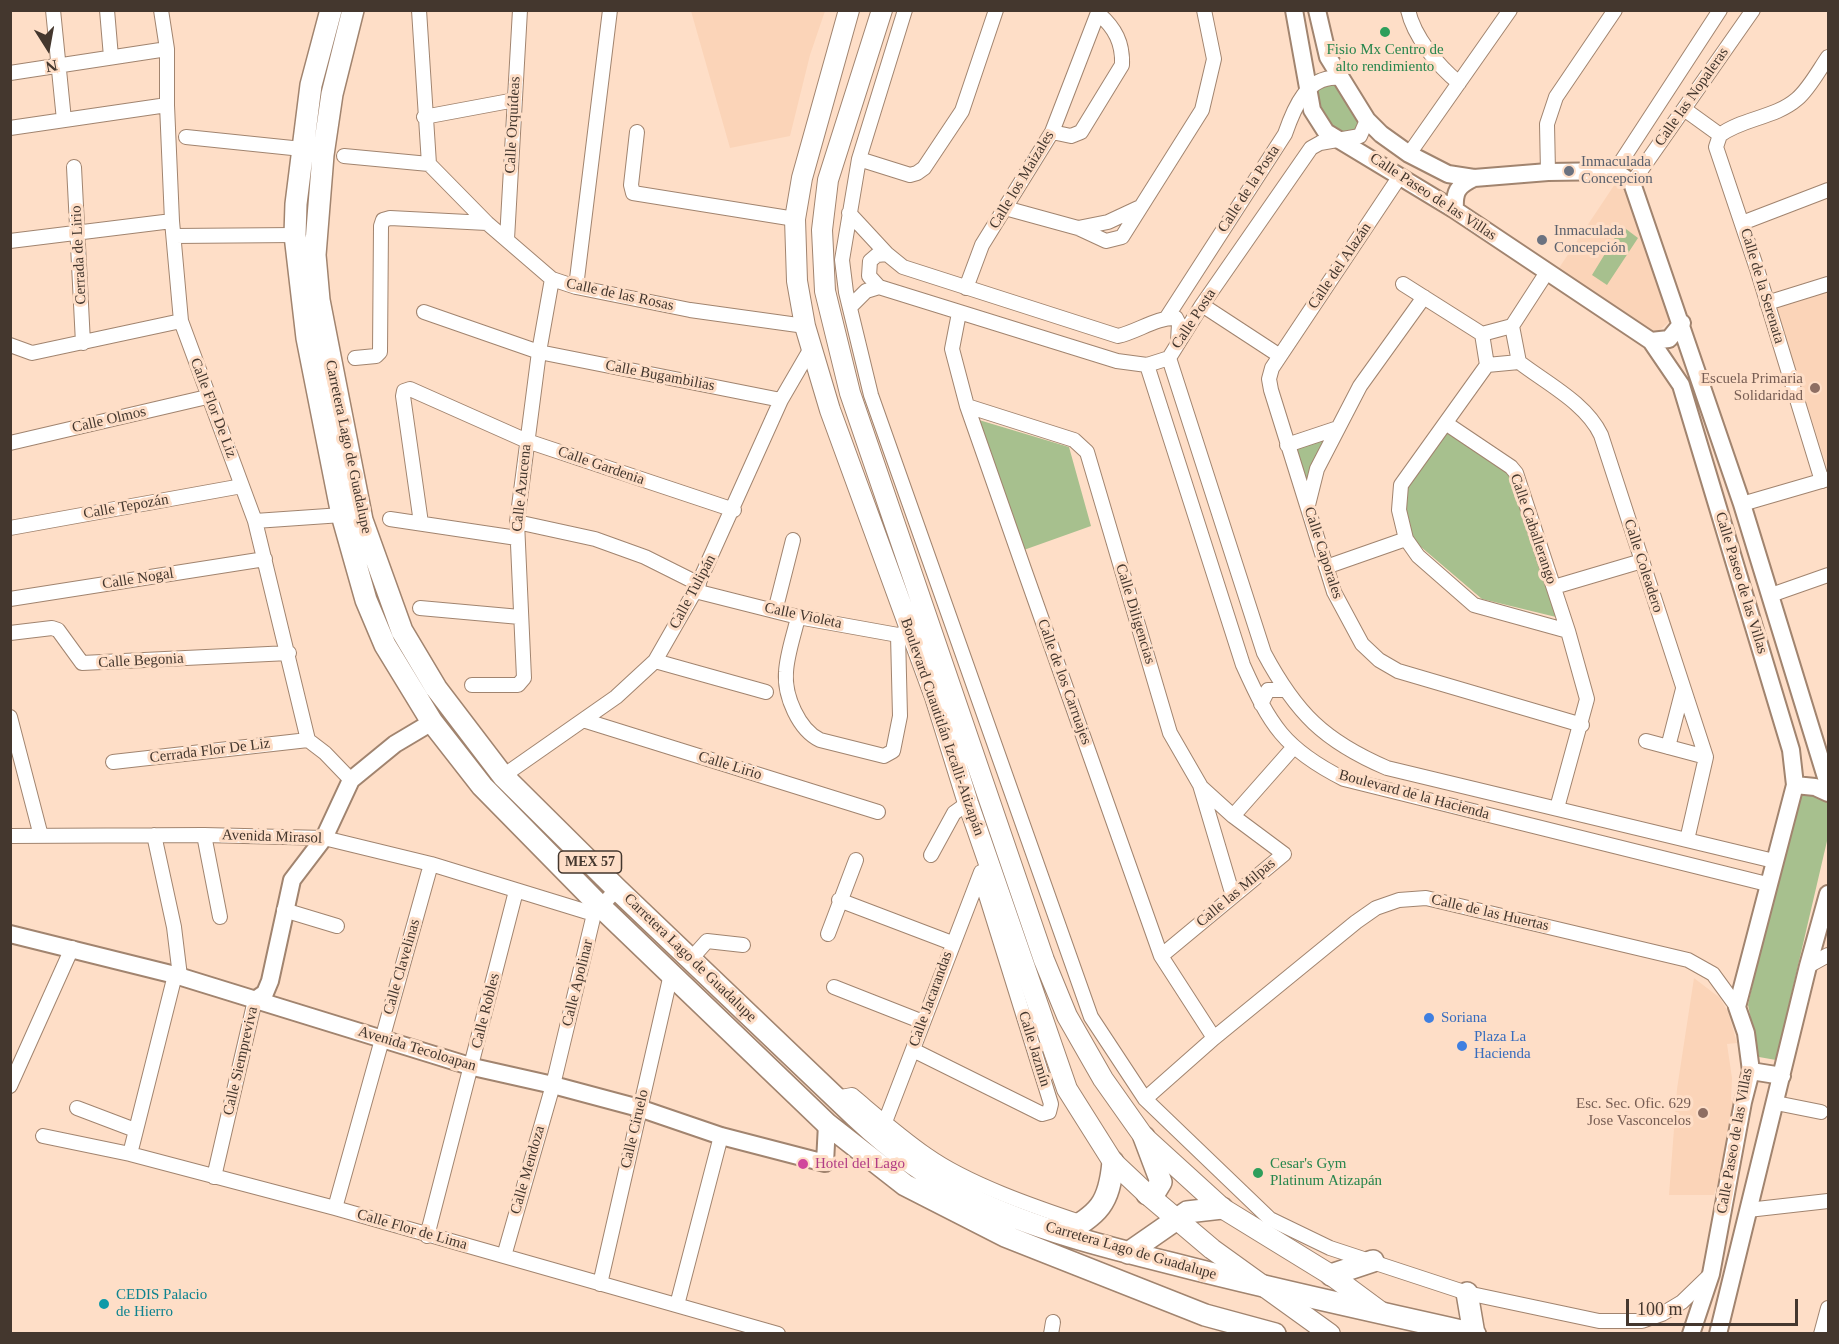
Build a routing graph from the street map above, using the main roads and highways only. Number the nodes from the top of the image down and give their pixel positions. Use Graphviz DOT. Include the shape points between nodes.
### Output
graph roads {
  1 [pos="331,10"];
  2 [pos="353,10"];
  3 [pos="849,10"];
  4 [pos="882,10"];
  5 [pos="1144,1137"];
  6 [pos="1113,1162"];
  7 [pos="1147,1194"];
  8 [pos="1222,1208"];
  9 [pos="1176,1218"];
  10 [pos="1063,1234"];
  11 [pos="1128,1253"];
  12 [pos="1373,1262"];
  13 [pos="1331,1275"];
  14 [pos="1272,1289"];
  15 [pos="1467,1293"];
  16 [pos="1381,1312"];
  17 [pos="1474,1333"];
  18 [pos="1275,1334"];
  19 [pos="1330,1334"];
  1 -- 18 [label="main road, Carretera Lago de Guadalupe / MEX 57" via="311,85 295,235 307,338 342,515 366,600 385,645 432,722 482,786 598,910 671,974 848,1144 905,1185 1005,1236 1205,1315"];
  2 -- 10 [label="main road, Carretera Lago de Guadalupe / MEX 57" via="332,94 317,206 316,266 329,361 362,520 402,631 436,688 503,776 882,1141 972,1199"];
  3 -- 6 [label="main road, Boulevard Cuautitlán Izcalli-Atizapán" via="802,178 795,219 797,281 810,350 904,633 935,697 985,853 986,874 1067,1089"];
  4 -- 5 [label="main road, Boulevard Cuautitlán Izcalli-Atizapán" via="828,180 822,230 825,291 837,344 850,393 1044,960 1068,1016 1098,1070"];
  5 -- 7 [label="main road" via="1161,1182 1155,1192"];
  5 -- 8 [label="main road, Boulevard Cuautitlán Izcalli-Atizapán"];
  6 -- 7 [label="main road, Boulevard Cuautitlán Izcalli-Atizapán"];
  6 -- 10 [label="main road" via="1111,1186 1103,1206"];
  7 -- 9 [label="main road, Boulevard Cuautitlán Izcalli-Atizapán"];
  8 -- 9 [label="main road" via="1202,1209"];
  8 -- 13 [label="main road, Boulevard Cuautitlán Izcalli-Atizapán"];
  9 -- 11 [label="main road"];
  9 -- 14 [label="main road, Boulevard Cuautitlán Izcalli-Atizapán" via="1212,1249"];
  10 -- 11 [label="main road, Carretera Lago de Guadalupe / MEX 57"];
  11 -- 14 [label="main road, Carretera Lago de Guadalupe / MEX 57"];
  12 -- 13 [label="main road"];
  13 -- 16 [label="main road, Boulevard Cuautitlán Izcalli-Atizapán"];
  14 -- 16 [label="main road, Carretera Lago de Guadalupe / MEX 57"];
  14 -- 19 [label="main road, Boulevard Cuautitlán Izcalli-Atizapán"];
  15 -- 17 [label="main road"];
  16 -- 17 [label="main road, Carretera Lago de Guadalupe / MEX 57"];
}
